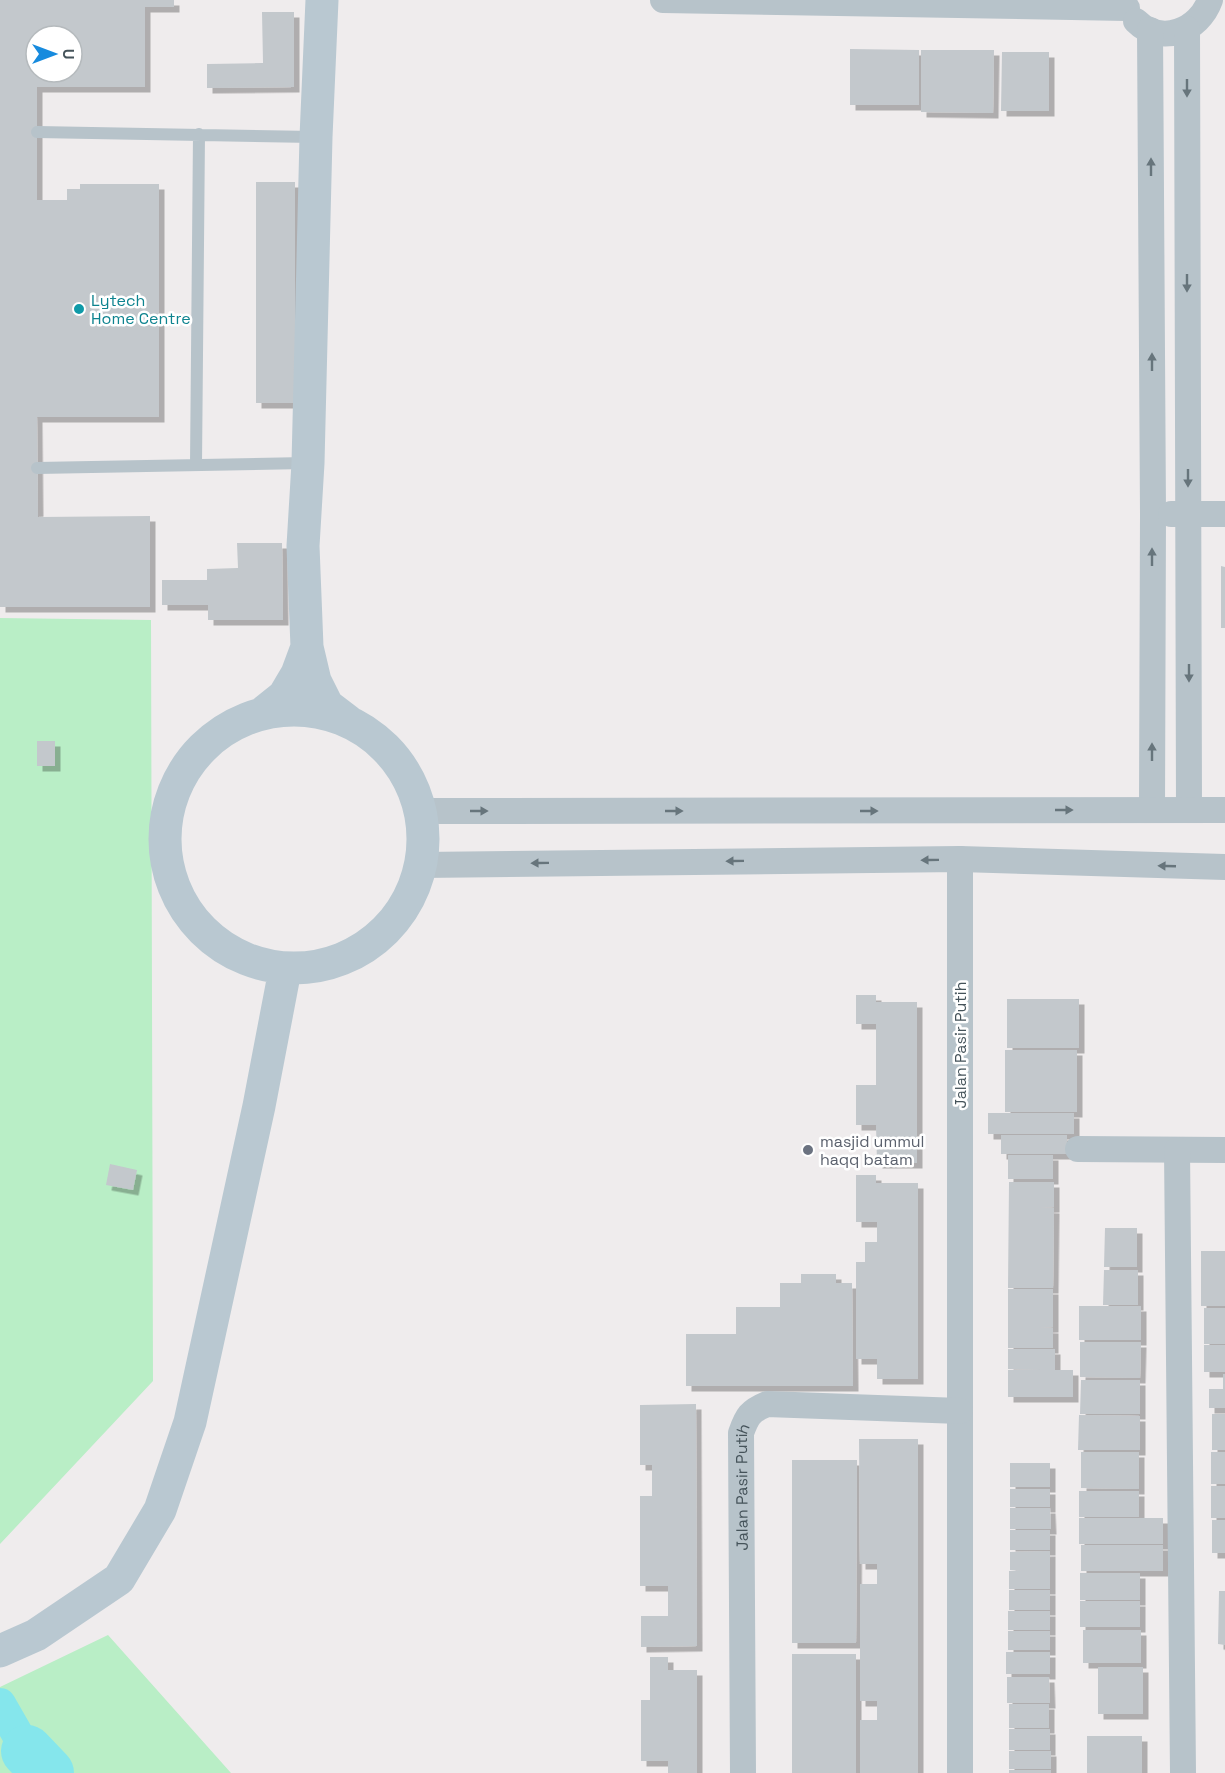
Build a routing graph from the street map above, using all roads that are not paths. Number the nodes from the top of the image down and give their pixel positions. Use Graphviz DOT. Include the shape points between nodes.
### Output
graph roads {
  1 [pos="322,0"];
  2 [pos="663,0"];
  3 [pos="1125,4"];
  4 [pos="1214,7"];
  5 [pos="1187,29"];
  6 [pos="1150,30"];
  7 [pos="38,132"];
  8 [pos="199,134"];
  9 [pos="316,137"];
  10 [pos="308,463"];
  11 [pos="196,465"];
  12 [pos="38,468"];
  13 [pos="1153,514"];
  14 [pos="1188,514"];
  15 [pos="1225,514"];
  16 [pos="307,647"];
  17 [pos="264,712"];
  18 [pos="348,721"];
  19 [pos="1189,809"];
  20 [pos="1152,810"];
  21 [pos="1225,810"];
  22 [pos="420,811"];
  23 [pos="960,859"];
  24 [pos="421,865"];
  25 [pos="1225,867"];
  26 [pos="285,970"];
  27 [pos="1078,1149"];
  28 [pos="1177,1150"];
  29 [pos="1225,1150"];
  30 [pos="960,1411"];
  31 [pos="0,1651"];
  32 [pos="743,1773"];
  33 [pos="960,1773"];
  34 [pos="1183,1773"];
  1 -- 9 [label="street"];
  2 -- 3 [label="street"];
  3 -- 6 [label="street" via="1140,25"];
  4 -- 5 [label="street"];
  5 -- 6 [label="street" via="1169,34"];
  5 -- 14 [label="street, one-way"];
  13 -- 6 [label="street, one-way"];
  7 -- 8 [label="lane"];
  8 -- 9 [label="lane"];
  8 -- 11 [label="lane"];
  9 -- 10 [label="street"];
  10 -- 11 [label="lane"];
  10 -- 16 [label="street" via="303,546"];
  11 -- 12 [label="lane"];
  13 -- 14 [label="street"];
  20 -- 13 [label="street, one-way"];
  14 -- 15 [label="street"];
  14 -- 19 [label="street, one-way"];
  16 -- 17 [label="street" via="284,696"];
  16 -- 18 [label="street" via="315,681 327,705"];
  17 -- 18 [label="street" via="309,710"];
  17 -- 26 [label="street" via="221,731 189,763 169,805 164,850 177,896 203,933 241,958"];
  18 -- 22 [label="street" via="381,743 406,774"];
  19 -- 20 [label="street"];
  19 -- 21 [label="street"];
  22 -- 20 [label="street, one-way"];
  22 -- 24 [label="street"];
  23 -- 24 [label="street, one-way"];
  25 -- 23 [label="street, one-way"];
  23 -- 30 [label="street, Jalan Pasir Putih"];
  24 -- 26 [label="street" via="409,900 387,930 357,953 323,966"];
  26 -- 31 [label="street" via="190,1422 160,1510 119,1579 36,1635"];
  27 -- 28 [label="street"];
  28 -- 29 [label="street"];
  28 -- 34 [label="street"];
  30 -- 32 [label="street, Jalan Pasir Putih" via="767,1404 754,1409 746,1418 741,1433"];
  30 -- 33 [label="street, Jalan Pasir Putih"];
}
